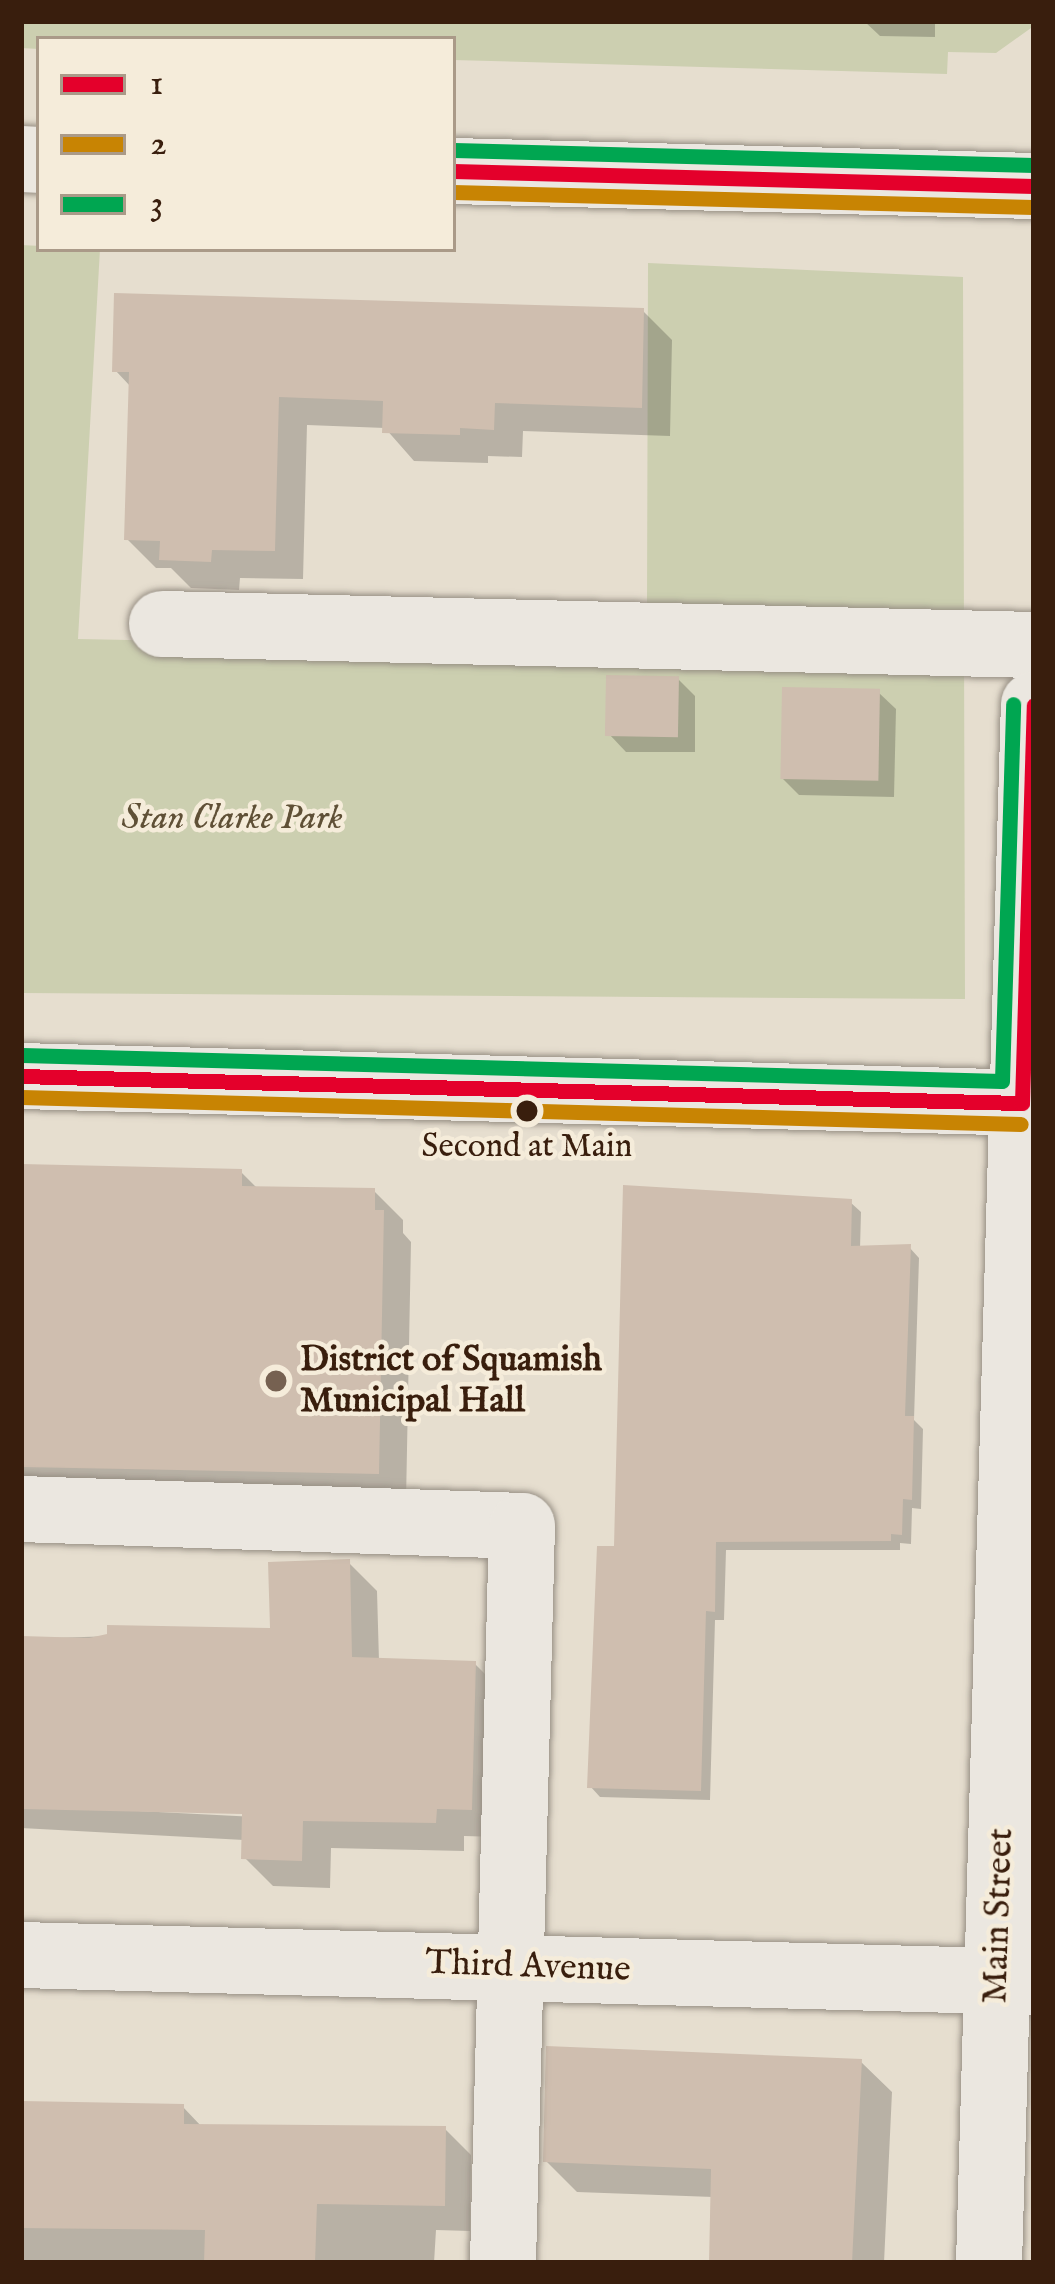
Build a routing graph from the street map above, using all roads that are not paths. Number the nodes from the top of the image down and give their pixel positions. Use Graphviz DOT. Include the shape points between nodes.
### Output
graph roads {
  1 [pos="456,170"];
  2 [pos="1034,186"];
  3 [pos="162,624"];
  4 [pos="1034,644"];
  5 [pos="1034,705"];
  6 [pos="21,1076"];
  7 [pos="1028,1103"];
  8 [pos="21,1509"];
  9 [pos="21,1955"];
  10 [pos="512,1966"];
  11 [pos="1016,1982"];
  12 [pos="503,2263"];
  13 [pos="989,2263"];
  1 -- 2 [label="street"];
  3 -- 4 [label="street"];
  5 -- 7 [label="street, Main Street"];
  6 -- 7 [label="street"];
  7 -- 11 [label="street, Main Street"];
  8 -- 10 [label="street" via="522,1526"];
  9 -- 10 [label="street, Third Avenue"];
  10 -- 11 [label="street, Third Avenue"];
  10 -- 12 [label="street"];
  11 -- 13 [label="street, Main Street"];
}
